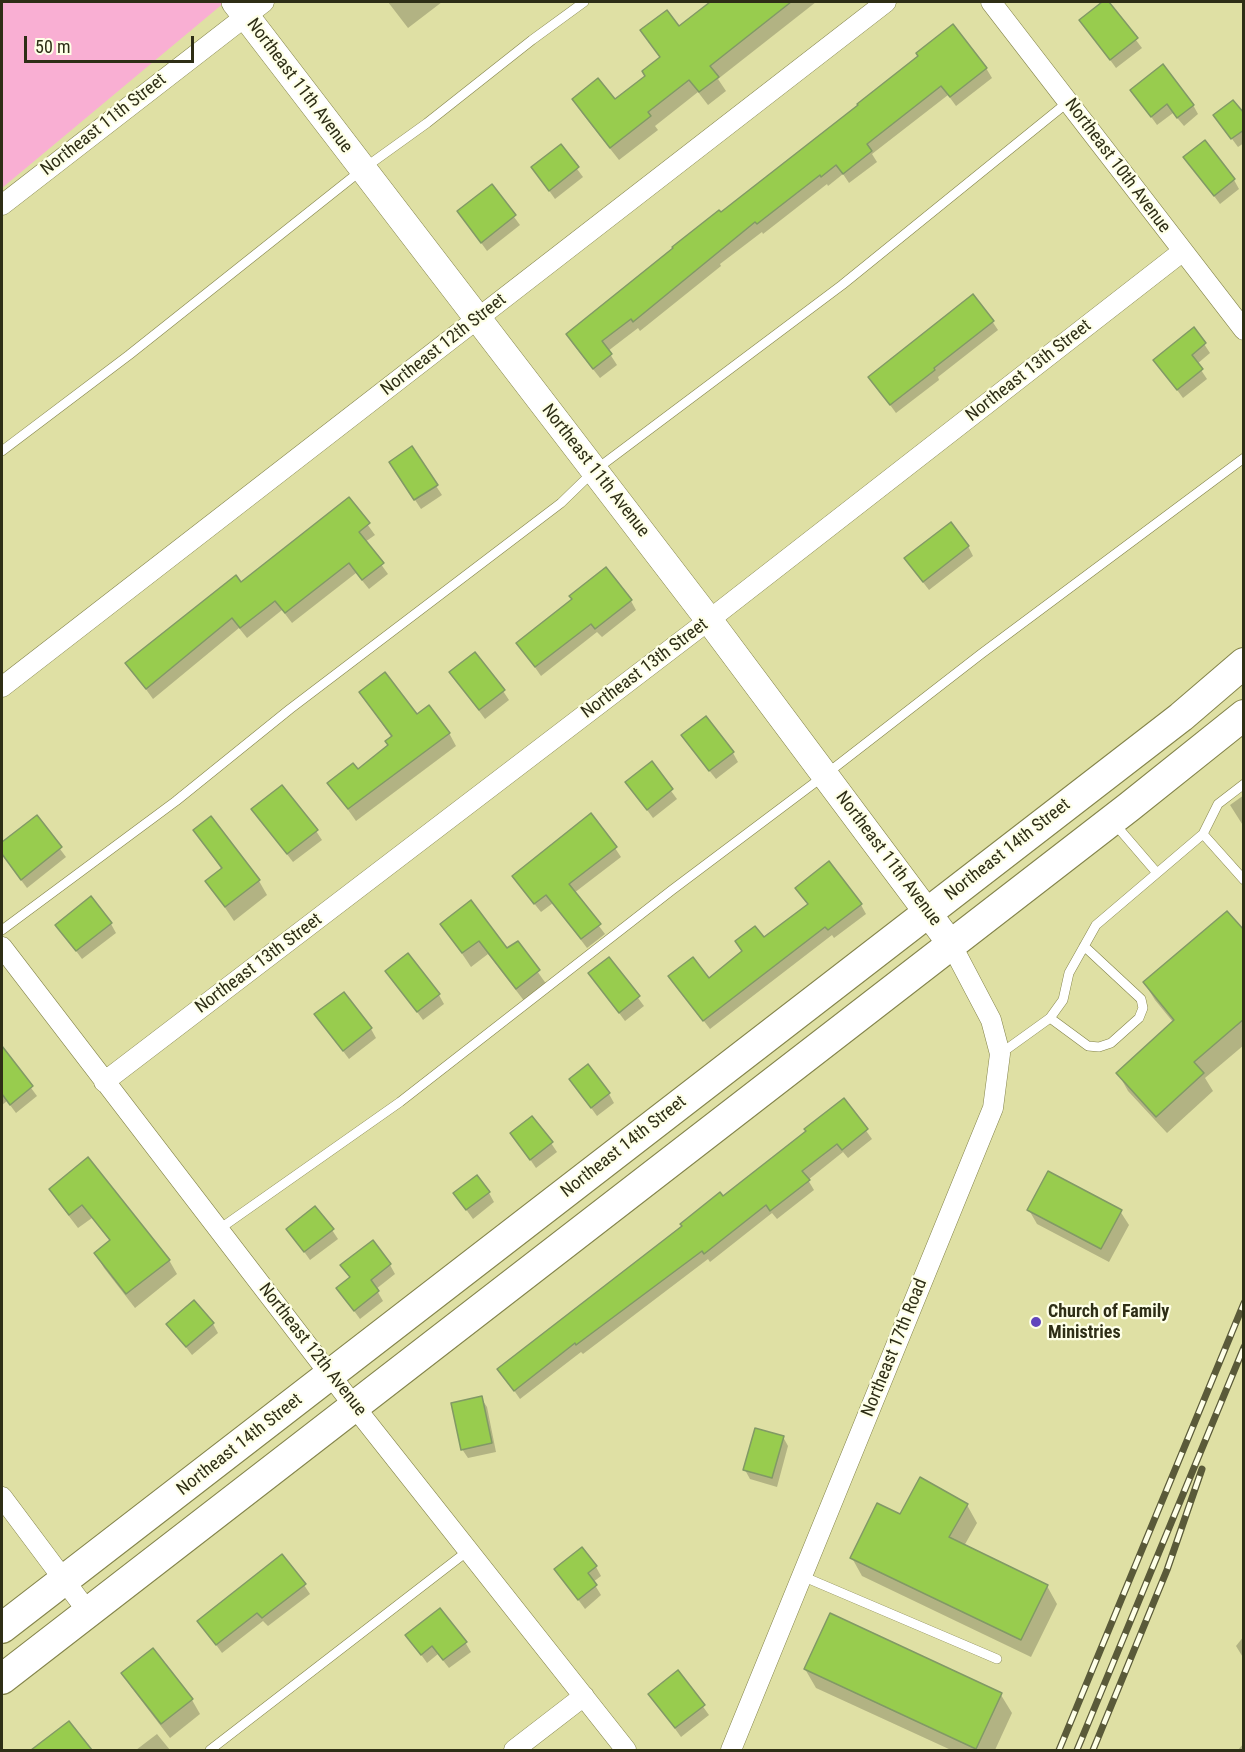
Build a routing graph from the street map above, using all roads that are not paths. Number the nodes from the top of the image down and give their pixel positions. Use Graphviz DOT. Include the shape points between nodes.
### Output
graph roads {
  1 [pos="584,2"];
  2 [pos="886,2"];
  3 [pos="991,2"];
  4 [pos="248,6"];
  5 [pos="1068,102"];
  6 [pos="363,169"];
  7 [pos="2,205"];
  8 [pos="1183,251"];
  9 [pos="477,319"];
  10 [pos="1244,330"];
  11 [pos="2,452"];
  12 [pos="1244,458"];
  13 [pos="594,471"];
  14 [pos="710,620"];
  15 [pos="1244,663"];
  16 [pos="2,687"];
  17 [pos="1244,715"];
  18 [pos="825,776"];
  19 [pos="1244,784"];
  20 [pos="1111,820"];
  21 [pos="1203,834"];
  22 [pos="1157,873"];
  23 [pos="1244,880"];
  24 [pos="928,913"];
  25 [pos="2,930"];
  26 [pos="951,944"];
  27 [pos="1084,946"];
  28 [pos="2,947"];
  29 [pos="1050,1018"];
  30 [pos="1000,1054"];
  31 [pos="104,1082"];
  32 [pos="219,1230"];
  33 [pos="331,1375"];
  34 [pos="354,1406"];
  35 [pos="2,1497"];
  36 [pos="469,1551"];
  37 [pos="802,1576"];
  38 [pos="64,1580"];
  39 [pos="88,1612"];
  40 [pos="2,1628"];
  41 [pos="997,1659"];
  42 [pos="2,1679"];
  43 [pos="584,1696"];
  44 [pos="210,1750"];
  45 [pos="514,1750"];
  46 [pos="626,1750"];
  47 [pos="731,1750"];
  1 -- 6 [label="lane"];
  2 -- 9 [label="street, Northeast 12th Street"];
  3 -- 5 [label="street, Northeast 10th Avenue"];
  4 -- 6 [label="street, Northeast 11th Avenue"];
  4 -- 7 [label="street, Northeast 11th Street"];
  5 -- 8 [label="street, Northeast 10th Avenue"];
  5 -- 13 [label="lane" via="842,285"];
  6 -- 9 [label="street, Northeast 11th Avenue"];
  6 -- 11 [label="lane"];
  8 -- 10 [label="street, Northeast 10th Avenue"];
  8 -- 14 [label="street, Northeast 13th Street"];
  9 -- 13 [label="street, Northeast 11th Avenue"];
  9 -- 16 [label="street, Northeast 12th Street"];
  12 -- 18 [label="lane"];
  13 -- 14 [label="street, Northeast 11th Avenue"];
  13 -- 25 [label="lane" via="561,503 167,808"];
  14 -- 18 [label="street, Northeast 11th Avenue"];
  14 -- 31 [label="street, Northeast 13th Street"];
  15 -- 24 [label="main road, Northeast 14th Street"];
  17 -- 20 [label="main road"];
  18 -- 24 [label="street, Northeast 11th Avenue"];
  18 -- 32 [label="lane" via="400,1102"];
  19 -- 21 [label="lane" via="1218,804"];
  20 -- 22 [label="lane"];
  20 -- 26 [label="main road"];
  21 -- 22 [label="lane"];
  21 -- 23 [label="lane"];
  22 -- 27 [label="lane" via="1096,925"];
  24 -- 26 [label="street, Northeast 11th Avenue"];
  24 -- 33 [label="main road, Northeast 14th Street"];
  26 -- 30 [label="street, Northeast 17th Road" via="991,1020"];
  26 -- 34 [label="main road"];
  27 -- 29 [label="lane" via="1069,973 1063,1000"];
  27 -- 29 [label="lane" via="1141,999 1139,1018 1111,1043 1099,1047 1088,1046"];
  28 -- 31 [label="street, Northeast 12th Avenue"];
  29 -- 30 [label="lane"];
  30 -- 37 [label="street, Northeast 17th Road" via="993,1108"];
  31 -- 32 [label="street, Northeast 12th Avenue"];
  32 -- 33 [label="street, Northeast 12th Avenue"];
  33 -- 34 [label="street, Northeast 12th Avenue"];
  33 -- 38 [label="main road, Northeast 14th Street"];
  34 -- 36 [label="street, Northeast 12th Avenue"];
  34 -- 39 [label="main road"];
  35 -- 38 [label="street"];
  36 -- 43 [label="street, Northeast 12th Avenue"];
  36 -- 44 [label="lane"];
  37 -- 41 [label="lane"];
  37 -- 47 [label="street, Northeast 17th Road"];
  38 -- 39 [label="street"];
  38 -- 40 [label="main road, Northeast 14th Street"];
  39 -- 42 [label="main road"];
  43 -- 45 [label="street"];
  43 -- 46 [label="street, Northeast 12th Avenue"];
}
